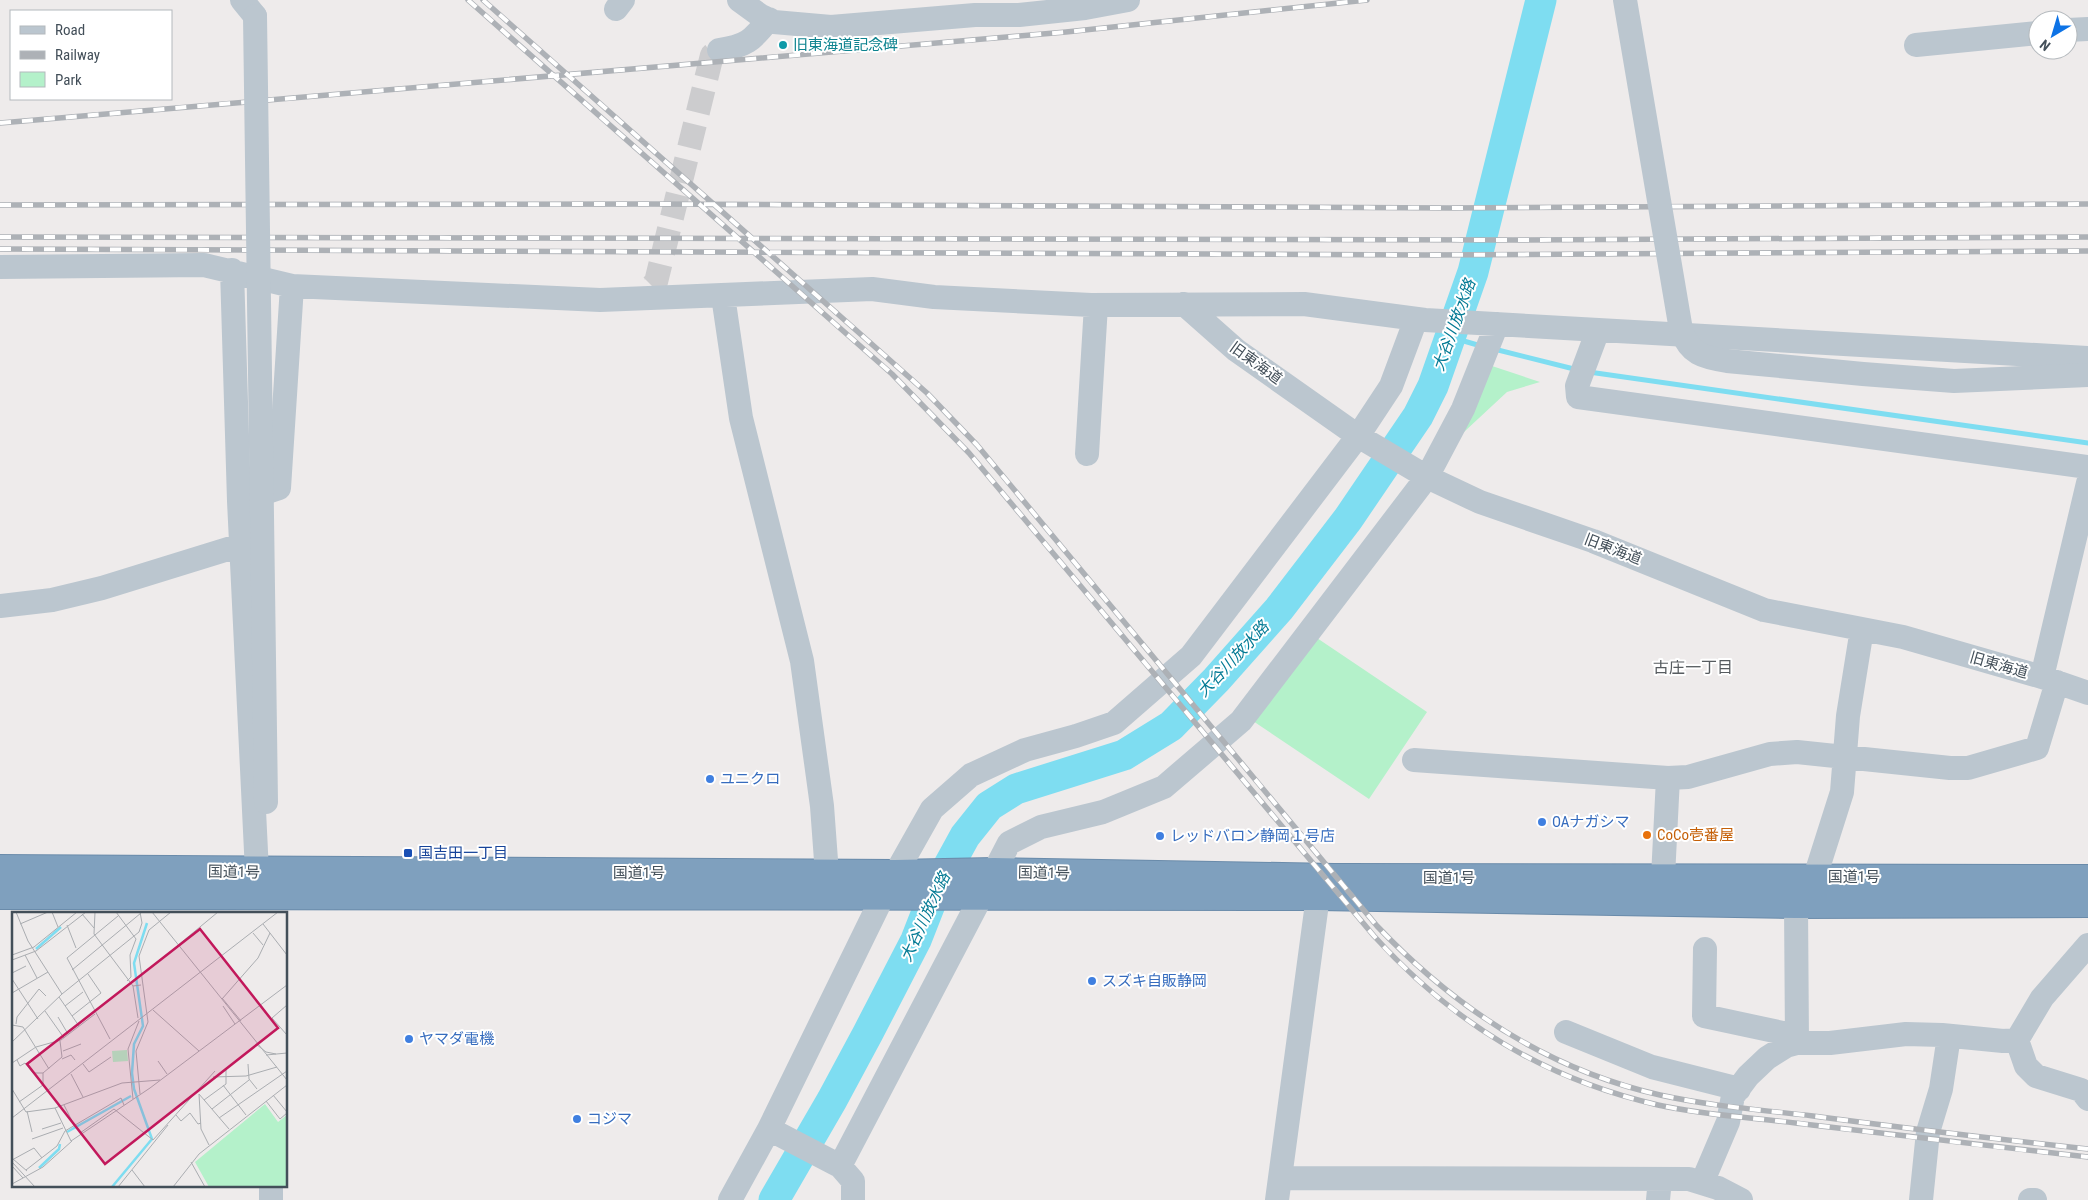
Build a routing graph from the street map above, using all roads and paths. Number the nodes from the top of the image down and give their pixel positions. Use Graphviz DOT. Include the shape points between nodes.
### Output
graph roads {
  1 [pos="738,0"];
  2 [pos="1128,0"];
  3 [pos="1625,0"];
  4 [pos="250,5"];
  5 [pos="975,8"];
  6 [pos="769,19"];
  7 [pos="2028,34"];
  8 [pos="1916,45"];
  9 [pos="719,50"];
  10 [pos="0,268"];
  11 [pos="232,270"];
  12 [pos="292,286"];
  13 [pos="652,286"];
  14 [pos="723,296"];
  15 [pos="543,297"];
  16 [pos="1096,304"];
  17 [pos="1184,304"];
  18 [pos="1420,320"];
  19 [pos="1493,324"];
  20 [pos="1598,330"];
  21 [pos="2088,358"];
  22 [pos="2088,375"];
  23 [pos="1358,436"];
  24 [pos="1087,454"];
  25 [pos="2088,467"];
  26 [pos="1427,477"];
  27 [pos="2088,483"];
  28 [pos="239,501"];
  29 [pos="241,545"];
  30 [pos="0,606"];
  31 [pos="1862,629"];
  32 [pos="2049,680"];
  33 [pos="2088,693"];
  34 [pos="1844,757"];
  35 [pos="1414,760"];
  36 [pos="1668,778"];
  37 [pos="0,870"];
  38 [pos="827,874"];
  39 [pos="1663,877"];
  40 [pos="1815,877"];
  41 [pos="2088,878"];
  42 [pos="983,884"];
  43 [pos="896,885"];
  44 [pos="268,888"];
  45 [pos="0,895"];
  46 [pos="1318,896"];
  47 [pos="2088,903"];
  48 [pos="1796,904"];
  49 [pos="2088,945"];
  50 [pos="1705,949"];
  51 [pos="1566,1032"];
  52 [pos="1949,1036"];
  53 [pos="1797,1040"];
  54 [pos="2017,1040"];
  55 [pos="1739,1089"];
  56 [pos="2088,1099"];
  57 [pos="769,1129"];
  58 [pos="836,1163"];
  59 [pos="1702,1183"];
  60 [pos="1279,1189"];
  61 [pos="1471,1189"];
  62 [pos="1601,1189"];
  63 [pos="1659,1189"];
  64 [pos="730,1200"];
  65 [pos="853,1200"];
  66 [pos="1741,1200"];
  67 [pos="1922,1200"];
  68 [pos="2030,1200"];
  69 [pos="2035,1200"];
  1 -- 6 [label="street"];
  2 -- 5 [label="street" via="1019,15"];
  3 -- 22 [label="street, bridge" via="1681,330 1694,351 1707,358 1727,361 1954,381"];
  4 -- 44 [label="street, bridge"];
  5 -- 6 [label="street" via="831,28"];
  6 -- 9 [label="street" via="755,38 741,46"];
  7 -- 8 [label="street"];
  10 -- 11 [label="street" via="204,265"];
  11 -- 12 [label="street"];
  11 -- 28 [label="street"];
  12 -- 15 [label="street"];
  12 -- 28 [label="street" via="279,488"];
  13 -- 15 [label="street" via="545,285"];
  14 -- 15 [label="street" via="600,300"];
  14 -- 16 [label="street" via="872,289 934,297"];
  14 -- 38 [label="street" via="741,418 802,661 822,806"];
  16 -- 17 [label="street"];
  16 -- 24 [label="street"];
  17 -- 18 [label="street" via="1304,304"];
  17 -- 23 [label="street, 旧東海道" via="1236,350"];
  18 -- 19 [label="street"];
  18 -- 23 [label="street" via="1391,386"];
  19 -- 20 [label="street"];
  19 -- 26 [label="street" via="1463,409"];
  20 -- 21 [label="street"];
  20 -- 25 [label="street" via="1577,386 1578,396"];
  23 -- 26 [label="street, 旧東海道"];
  23 -- 43 [label="street" via="1191,656 1114,723 1024,750 971,775 932,808"];
  26 -- 31 [label="street, 旧東海道" via="1480,502 1593,541 1764,610"];
  26 -- 42 [label="street" via="1241,721 1164,787 1103,812 1041,826 1009,844"];
  27 -- 32 [label="street"];
  28 -- 29 [label="street"];
  29 -- 30 [label="street" via="102,588 52,600"];
  29 -- 44 [label="street"];
  31 -- 32 [label="street, 旧東海道" via="1903,637"];
  31 -- 34 [label="street"];
  32 -- 33 [label="street, 旧東海道"];
  32 -- 34 [label="street" via="2037,748 1968,768"];
  34 -- 36 [label="street" via="1798,752 1770,754 1688,777"];
  34 -- 40 [label="street" via="1842,792"];
  35 -- 36 [label="street"];
  36 -- 39 [label="street"];
  37 -- 44 [label="highway, 国道1号"];
  38 -- 43 [label="highway, 国道1号"];
  38 -- 44 [label="highway, 国道1号"];
  39 -- 40 [label="highway, 国道1号"];
  39 -- 42 [label="highway, 国道1号"];
  40 -- 41 [label="highway, 国道1号"];
  42 -- 43 [label="highway, 国道1号"];
  42 -- 46 [label="highway, 国道1号"];
  42 -- 58 [label="street"];
  43 -- 44 [label="highway, 国道1号"];
  43 -- 57 [label="street"];
  44 -- 45 [label="highway, 国道1号"];
  46 -- 48 [label="highway, 国道1号"];
  46 -- 60 [label="street"];
  47 -- 48 [label="highway, 国道1号"];
  48 -- 53 [label="street"];
  49 -- 54 [label="street" via="2042,998"];
  50 -- 53 [label="street" via="1704,1016"];
  51 -- 55 [label="street" via="1652,1067"];
  52 -- 53 [label="street" via="1906,1034 1830,1043"];
  52 -- 54 [label="street"];
  52 -- 67 [label="street" via="1941,1089 1928,1132"];
  53 -- 55 [label="street" via="1768,1058"];
  54 -- 56 [label="street" via="2026,1066 2036,1076 2081,1090"];
  55 -- 59 [label="street" via="1733,1096 1728,1122"];
  57 -- 58 [label="street"];
  57 -- 64 [label="street"];
  58 -- 65 [label="street" via="854,1182"];
  59 -- 63 [label="street" via="1689,1179"];
  59 -- 66 [label="street"];
  60 -- 61 [label="street"];
  61 -- 62 [label="street"];
  62 -- 63 [label="street"];
  68 -- 69 [label="street"];
}
